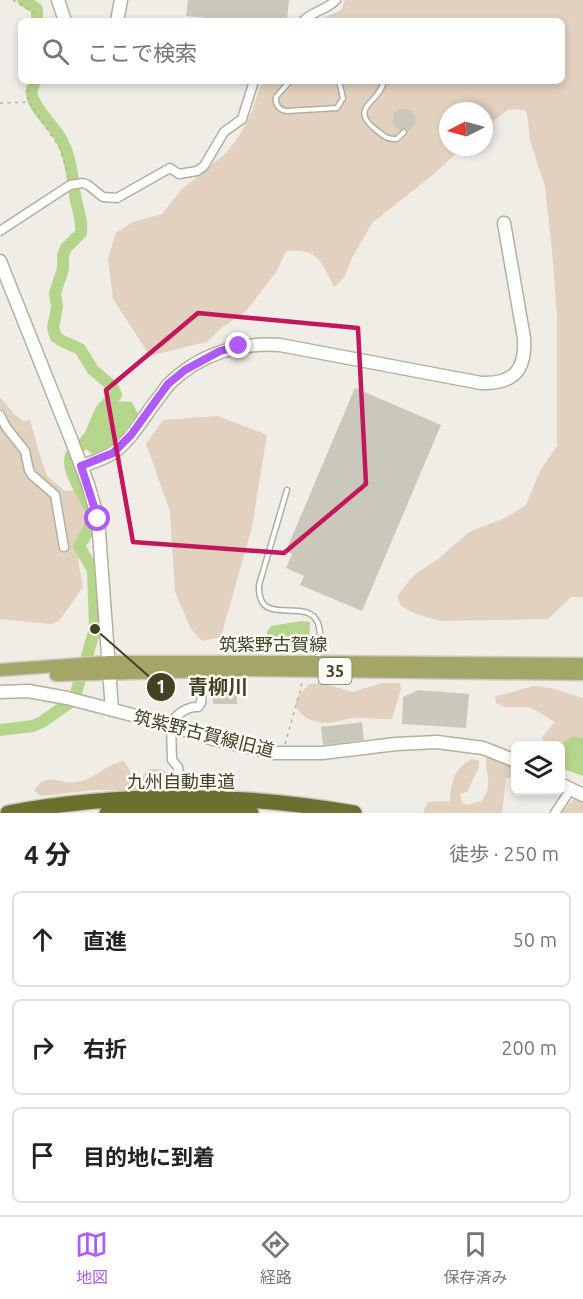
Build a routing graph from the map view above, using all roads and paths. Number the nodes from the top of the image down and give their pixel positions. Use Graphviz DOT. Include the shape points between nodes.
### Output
graph roads {
  1 [pos="13,0"];
  2 [pos="58,0"];
  3 [pos="121,0"];
  4 [pos="336,0"];
  5 [pos="35,18"];
  6 [pos="64,18"];
  7 [pos="118,18"];
  8 [pos="307,18"];
  9 [pos="31,84"];
  10 [pos="253,84"];
  11 [pos="287,84"];
  12 [pos="340,84"];
  13 [pos="383,84"];
  14 [pos="29,102"];
  15 [pos="0,103"];
  16 [pos="404,132"];
  17 [pos="73,184"];
  18 [pos="504,223"];
  19 [pos="0,231"];
  20 [pos="0,261"];
  21 [pos="0,415"];
  22 [pos="81,466"];
  23 [pos="287,490"];
  24 [pos="64,547"];
  25 [pos="318,662"];
  26 [pos="583,664"];
  27 [pos="109,667"];
  28 [pos="83,669"];
  29 [pos="0,670"];
  30 [pos="203,671"];
  31 [pos="302,671"];
  32 [pos="583,674"];
  33 [pos="0,678"];
  34 [pos="0,692"];
  35 [pos="112,710"];
  36 [pos="171,725"];
  37 [pos="282,753"];
  38 [pos="511,759"];
  39 [pos="180,783"];
  40 [pos="566,787"];
  41 [pos="583,795"];
  42 [pos="8,813"];
  43 [pos="107,813"];
  44 [pos="251,813"];
  45 [pos="354,813"];
  46 [pos="555,813"];
  1 -- 5 [label="path" via="35,13"];
  2 -- 6 [label="street"];
  3 -- 7 [label="street"];
  4 -- 8 [label="street"];
  9 -- 14 [label="path"];
  10 -- 17 [label="street" via="242,119 224,132 197,171 179,174 170,168 117,198 103,197 88,185"];
  11 -- 12 [label="lane" via="276,97 277,106 287,111 337,108 343,98"];
  13 -- 16 [label="lane" via="366,107 364,117 386,138 397,139"];
  14 -- 15 [label="path"];
  14 -- 17 [label="path" via="60,148"];
  17 -- 19 [label="street"];
  18 -- 22 [label="street" via="525,356 519,371 510,378 497,384 481,383 280,345 239,346 220,351 185,370 168,384 113,453"];
  20 -- 22 [label="street"];
  21 -- 24 [label="street" via="25,451 29,470 55,495"];
  22 -- 27 [label="street" via="98,519"];
  23 -- 25 [label="lane" via="258,593 268,608 301,610 316,619"];
  25 -- 26 [label="main road, 筑紫野古賀線 / 35"];
  25 -- 27 [label="main road, 筑紫野古賀線 / 35"];
  27 -- 28 [label="main road, 筑紫野古賀線 / 35"];
  27 -- 30 [label="main road, 筑紫野古賀線 / 35"];
  27 -- 35 [label="street"];
  28 -- 29 [label="main road, 筑紫野古賀線 / 35"];
  28 -- 33 [label="main road, 筑紫野古賀線 / 35"];
  30 -- 31 [label="main road, 筑紫野古賀線 / 35"];
  30 -- 36 [label="street" via="201,703 191,706"];
  31 -- 32 [label="main road, 筑紫野古賀線 / 35"];
  31 -- 37 [label="path" via="301,688"];
  34 -- 35 [label="street, 筑紫野古賀線旧道" via="35,692"];
  35 -- 36 [label="street, 筑紫野古賀線旧道"];
  36 -- 37 [label="street, 筑紫野古賀線旧道" via="254,750"];
  36 -- 39 [label="street" via="172,760 178,766"];
  37 -- 38 [label="street, 筑紫野古賀線旧道" via="322,753 437,741 483,748"];
  40 -- 41 [label="street"];
  40 -- 46 [label="street"];
  42 -- 45 [label="highway, 九州自動車道" via="173,798 294,805"];
  43 -- 44 [label="highway, 九州自動車道"];
}
